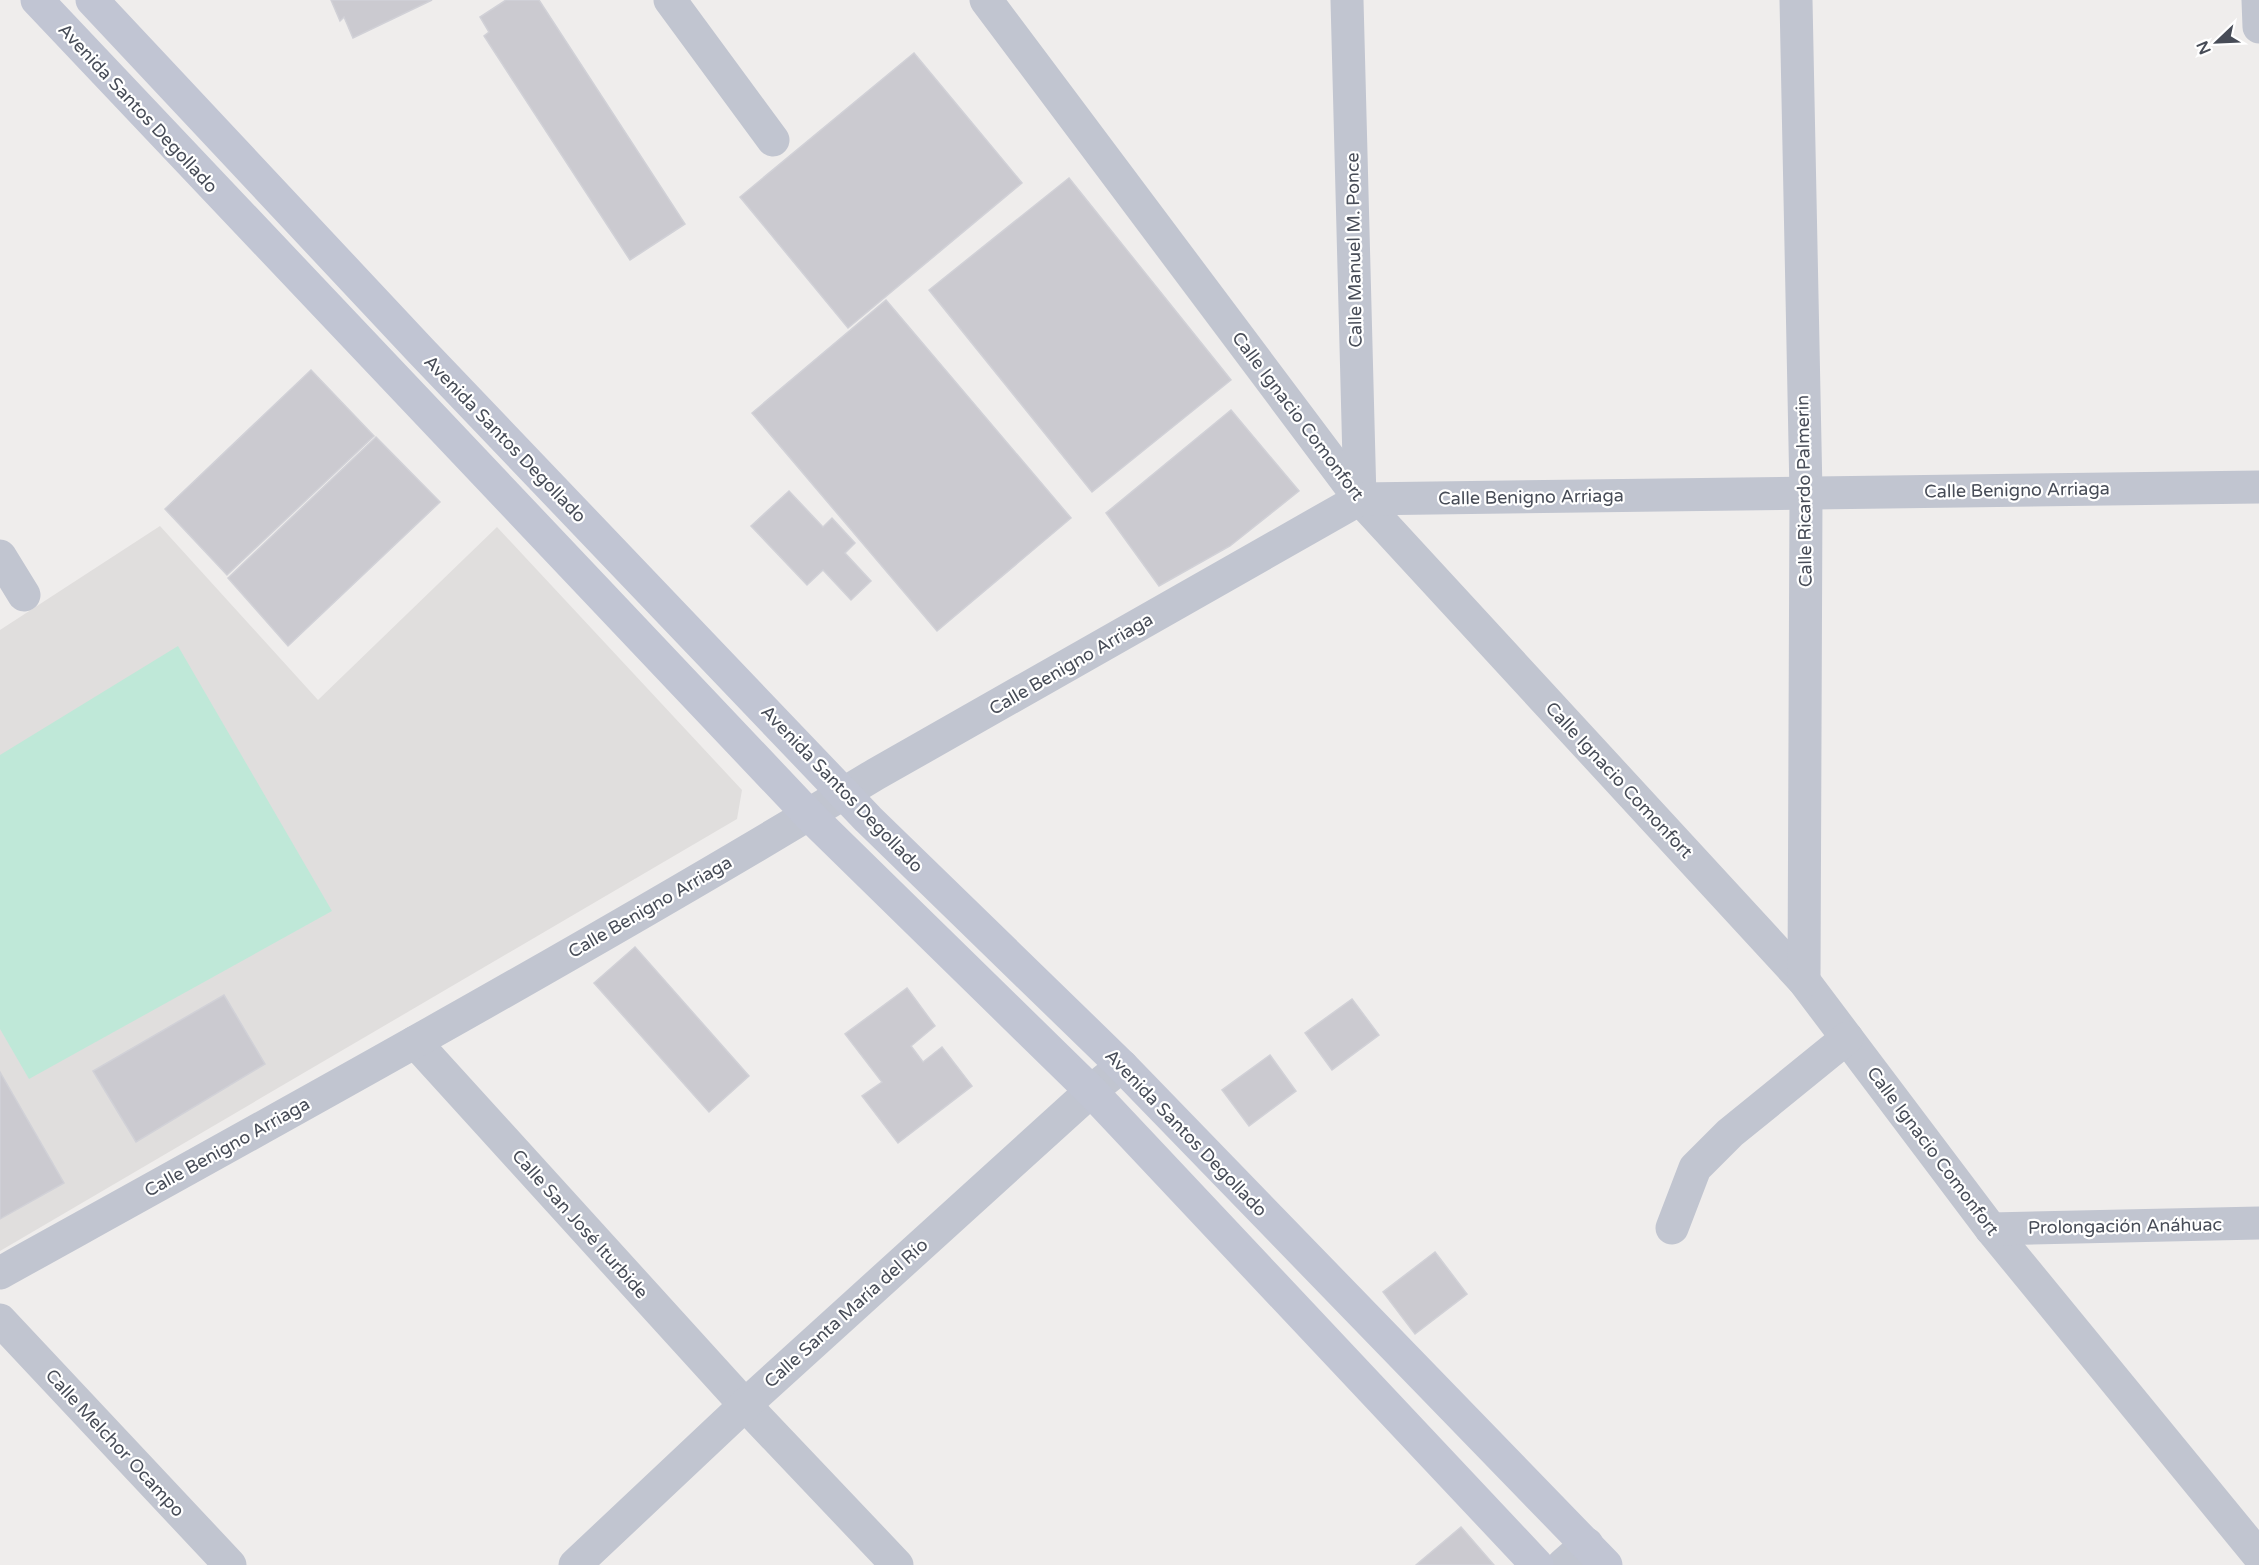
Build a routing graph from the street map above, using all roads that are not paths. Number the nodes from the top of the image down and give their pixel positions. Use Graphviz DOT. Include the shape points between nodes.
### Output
graph roads {
  1 [pos="37,0"];
  2 [pos="92,0"];
  3 [pos="670,0"];
  4 [pos="986,0"];
  5 [pos="1347,0"];
  6 [pos="1796,0"];
  7 [pos="2258,0"];
  8 [pos="2259,27"];
  9 [pos="773,140"];
  10 [pos="2259,487"];
  11 [pos="1806,493"];
  12 [pos="1360,499"];
  13 [pos="0,556"];
  14 [pos="24,595"];
  15 [pos="845,793"];
  16 [pos="810,816"];
  17 [pos="1804,981"];
  18 [pos="1847,1038"];
  19 [pos="415,1042"];
  20 [pos="1122,1066"];
  21 [pos="1091,1091"];
  22 [pos="2259,1223"];
  23 [pos="1672,1228"];
  24 [pos="1991,1229"];
  25 [pos="0,1273"];
  26 [pos="0,1320"];
  27 [pos="746,1405"];
  28 [pos="2259,1556"];
  29 [pos="1585,1558"];
  30 [pos="230,1565"];
  31 [pos="576,1565"];
  32 [pos="897,1565"];
  33 [pos="1537,1565"];
  1 -- 16 [label="main road, Avenida Santos Degollado"];
  2 -- 15 [label="main road, Avenida Santos Degollado" via="437,369"];
  3 -- 9 [label="street"];
  4 -- 12 [label="street, Calle Ignacio Comonfort"];
  5 -- 12 [label="street, Calle Manuel M. Ponce"];
  6 -- 11 [label="street, Calle Ricardo Palmerin"];
  7 -- 8 [label="street"];
  10 -- 11 [label="street, Calle Benigno Arriaga"];
  11 -- 12 [label="street, Calle Benigno Arriaga"];
  11 -- 17 [label="street, Calle Ricardo Palmerin"];
  12 -- 15 [label="street, Calle Benigno Arriaga"];
  12 -- 17 [label="street, Calle Ignacio Comonfort"];
  13 -- 14 [label="street"];
  15 -- 16 [label="street, Calle Benigno Arriaga"];
  15 -- 20 [label="main road, Avenida Santos Degollado"];
  16 -- 19 [label="street, Calle Benigno Arriaga"];
  16 -- 21 [label="main road, Avenida Santos Degollado"];
  17 -- 18 [label="street, Calle Ignacio Comonfort"];
  18 -- 23 [label="street" via="1730,1133 1695,1168"];
  18 -- 24 [label="street, Calle Ignacio Comonfort"];
  19 -- 25 [label="street, Calle Benigno Arriaga"];
  19 -- 27 [label="street, Calle San José Iturbide"];
  20 -- 21 [label="street, Calle Santa María del Río"];
  20 -- 29 [label="main road, Avenida Santos Degollado"];
  21 -- 27 [label="street, Calle Santa María del Río"];
  21 -- 33 [label="main road, Avenida Santos Degollado"];
  22 -- 24 [label="street, Prolongación Anáhuac"];
  24 -- 28 [label="street, Calle Ignacio Comonfort"];
  26 -- 30 [label="street, Calle Melchor Ocampo"];
  27 -- 31 [label="street, Calle Santa María del Río"];
  27 -- 32 [label="street, Calle San José Iturbide"];
}
